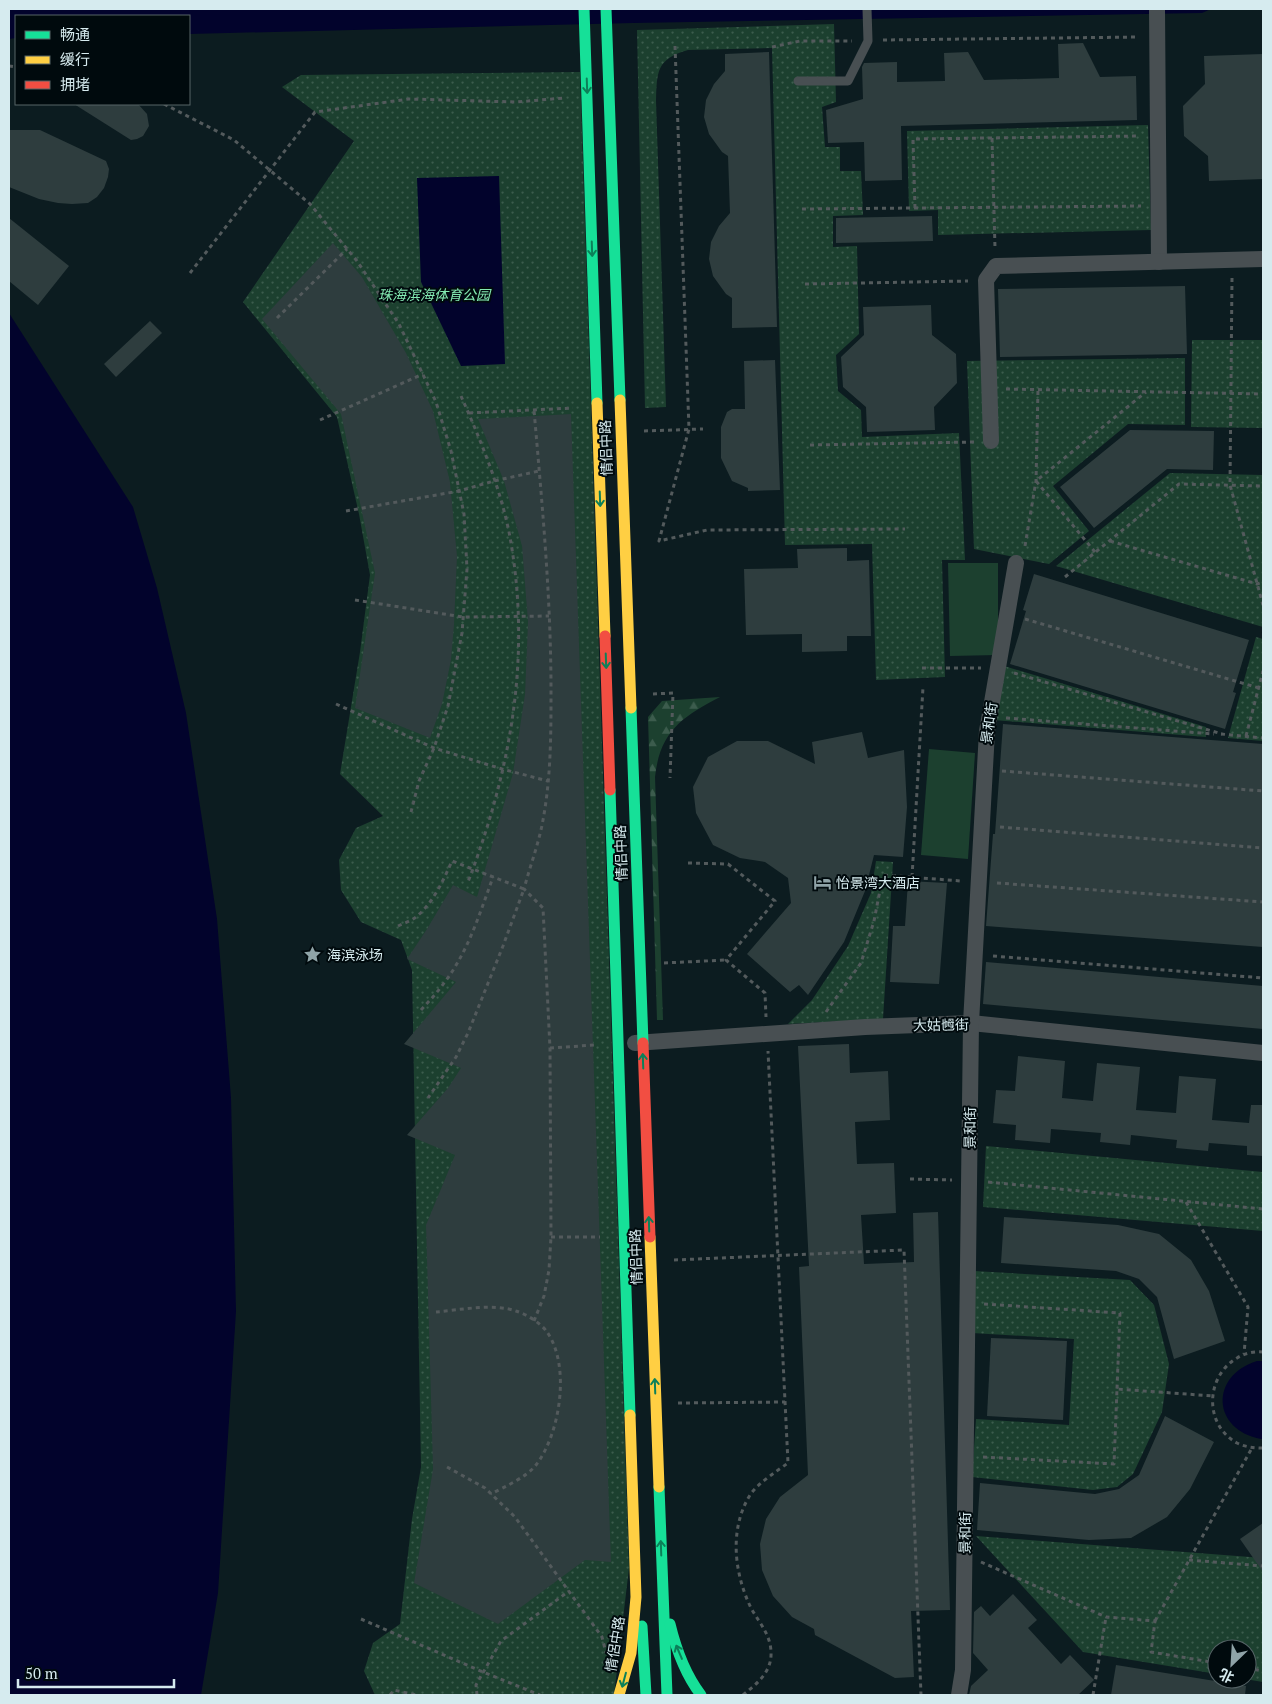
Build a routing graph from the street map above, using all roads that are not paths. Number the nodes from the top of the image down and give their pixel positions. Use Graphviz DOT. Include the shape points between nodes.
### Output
graph roads {
  1 [pos="584,9"];
  2 [pos="606,9"];
  3 [pos="867,9"];
  4 [pos="1157,9"];
  5 [pos="798,81"];
  6 [pos="1263,259"];
  7 [pos="1159,262"];
  8 [pos="991,441"];
  9 [pos="1016,562"];
  10 [pos="971,1024"];
  11 [pos="643,1042"];
  12 [pos="618,1044"];
  13 [pos="1263,1053"];
  14 [pos="636,1597"];
  15 [pos="663,1597"];
  16 [pos="620,1695"];
  17 [pos="646,1695"];
  18 [pos="666,1695"];
  19 [pos="702,1695"];
  20 [pos="958,1695"];
  1 -- 12 [label="main road, 情侣中路, one-way"];
  2 -- 11 [label="main road, 情侣中路"];
  3 -- 5 [label="lane" via="868,40 848,81"];
  4 -- 7 [label="street"];
  6 -- 7 [label="street"];
  7 -- 8 [label="street" via="996,266 986,280"];
  9 -- 10 [label="street, 景和街" via="987,731"];
  10 -- 11 [label="street, 大姑乸街" via="865,1027"];
  10 -- 13 [label="street, 大姑乸街"];
  10 -- 20 [label="street, 景和街" via="963,1670"];
  11 -- 12 [label="street, 大姑乸街"];
  15 -- 11 [label="main road, 情侣中路, one-way"];
  12 -- 14 [label="main road, 情侣中路"];
  14 -- 16 [label="main road, 情侶中路, one-way" via="631,1653"];
  14 -- 17 [label="main road" via="643,1632"];
  15 -- 18 [label="main road, 情侣中路"];
  19 -- 15 [label="main road, one-way" via="674,1641"];
}
